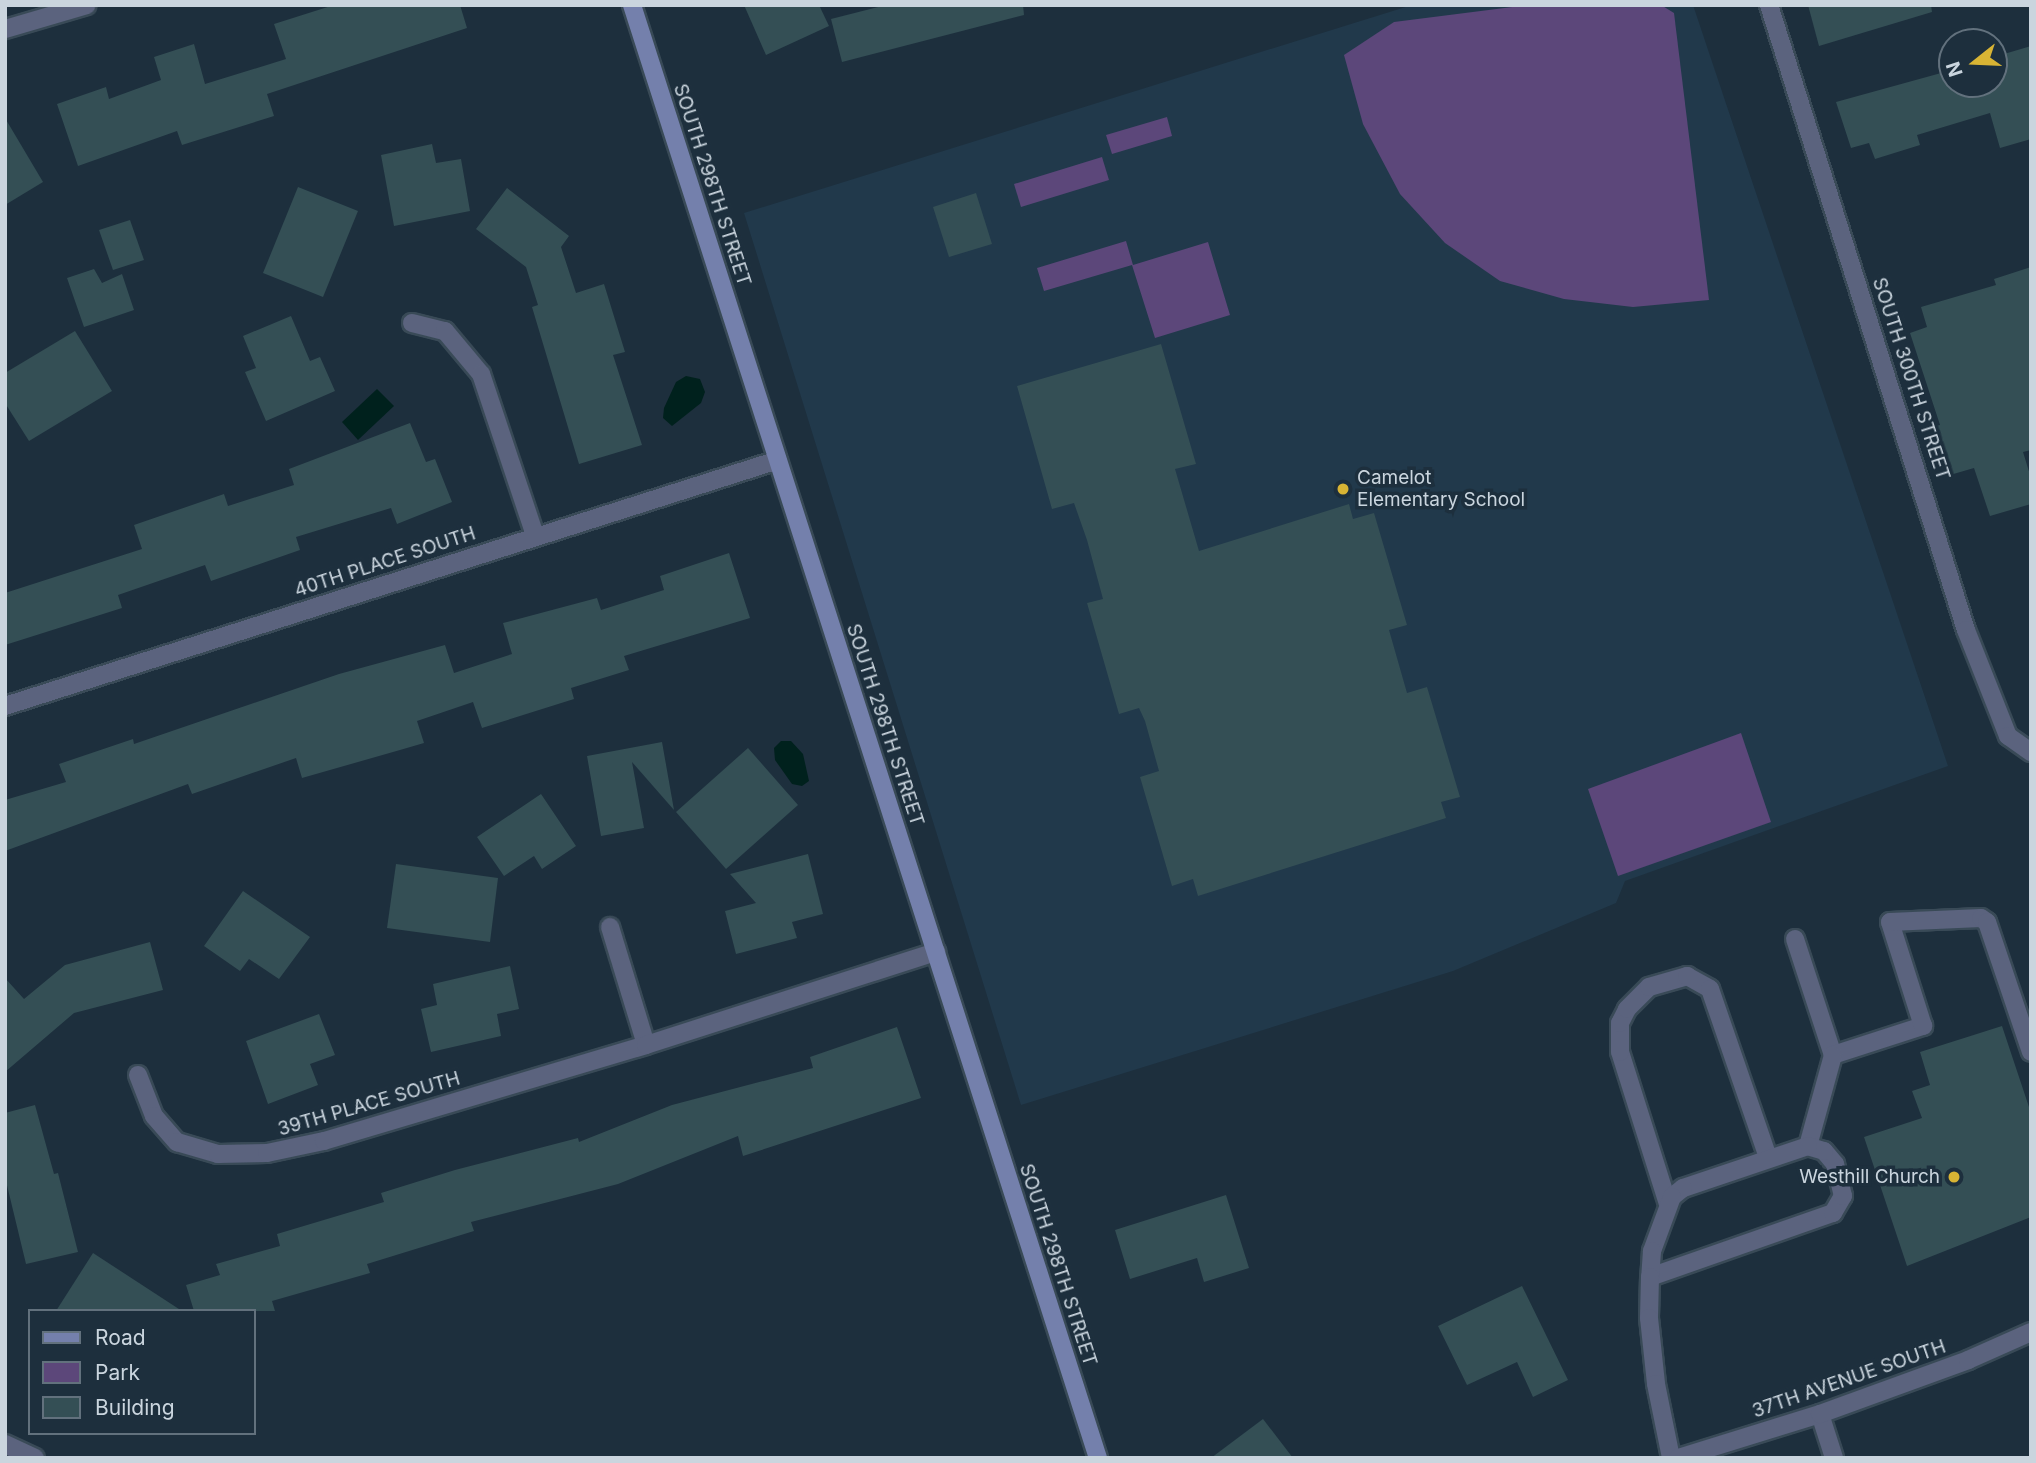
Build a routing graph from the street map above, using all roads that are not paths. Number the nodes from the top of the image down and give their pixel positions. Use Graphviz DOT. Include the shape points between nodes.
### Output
graph roads {
  1 [pos="87,5"];
  2 [pos="632,5"];
  3 [pos="1769,5"];
  4 [pos="5,29"];
  5 [pos="412,323"];
  6 [pos="778,460"];
  7 [pos="535,535"];
  8 [pos="5,706"];
  9 [pos="2031,752"];
  10 [pos="610,927"];
  11 [pos="1794,939"];
  12 [pos="936,952"];
  13 [pos="646,1045"];
  14 [pos="2031,1052"];
  15 [pos="1833,1055"];
  16 [pos="138,1075"];
  17 [pos="1808,1146"];
  18 [pos="1768,1157"];
  19 [pos="1668,1204"];
  20 [pos="1650,1277"];
  21 [pos="2031,1332"];
  22 [pos="1820,1413"];
  23 [pos="5,1444"];
  24 [pos="35,1458"];
  25 [pos="1098,1458"];
  26 [pos="1671,1458"];
  27 [pos="1678,1458"];
  28 [pos="1834,1458"];
  1 -- 4 [label="street"];
  2 -- 6 [label="street, SOUTH 298TH STREET"];
  3 -- 9 [label="street, SOUTH 300TH STREET" via="1970,641 2008,736"];
  5 -- 7 [label="street" via="445,331 481,374"];
  6 -- 7 [label="street, 40TH PLACE SOUTH"];
  6 -- 12 [label="street, SOUTH 298TH STREET"];
  7 -- 8 [label="street, 40TH PLACE SOUTH"];
  10 -- 13 [label="street"];
  11 -- 15 [label="street"];
  12 -- 13 [label="street, 39TH PLACE SOUTH"];
  12 -- 25 [label="street, SOUTH 298TH STREET"];
  13 -- 16 [label="street, 39TH PLACE SOUTH" via="324,1141 240,1156 177,1142 154,1116"];
  14 -- 15 [label="street" via="1987,922 1981,918 1889,922 1923,1026"];
  15 -- 17 [label="street"];
  17 -- 18 [label="street"];
  17 -- 20 [label="street" via="1824,1152 1843,1180 1843,1196 1833,1213"];
  18 -- 19 [label="street" via="1683,1188"];
  18 -- 19 [label="street" via="1710,989 1687,976 1649,987 1620,1023 1620,1052"];
  19 -- 20 [label="street" via="1652,1251"];
  20 -- 26 [label="street" via="1651,1354"];
  21 -- 22 [label="street, 37TH AVENUE SOUTH" via="1968,1360"];
  22 -- 27 [label="street, 37TH AVENUE SOUTH"];
  22 -- 28 [label="street"];
  23 -- 24 [label="street"];
}
